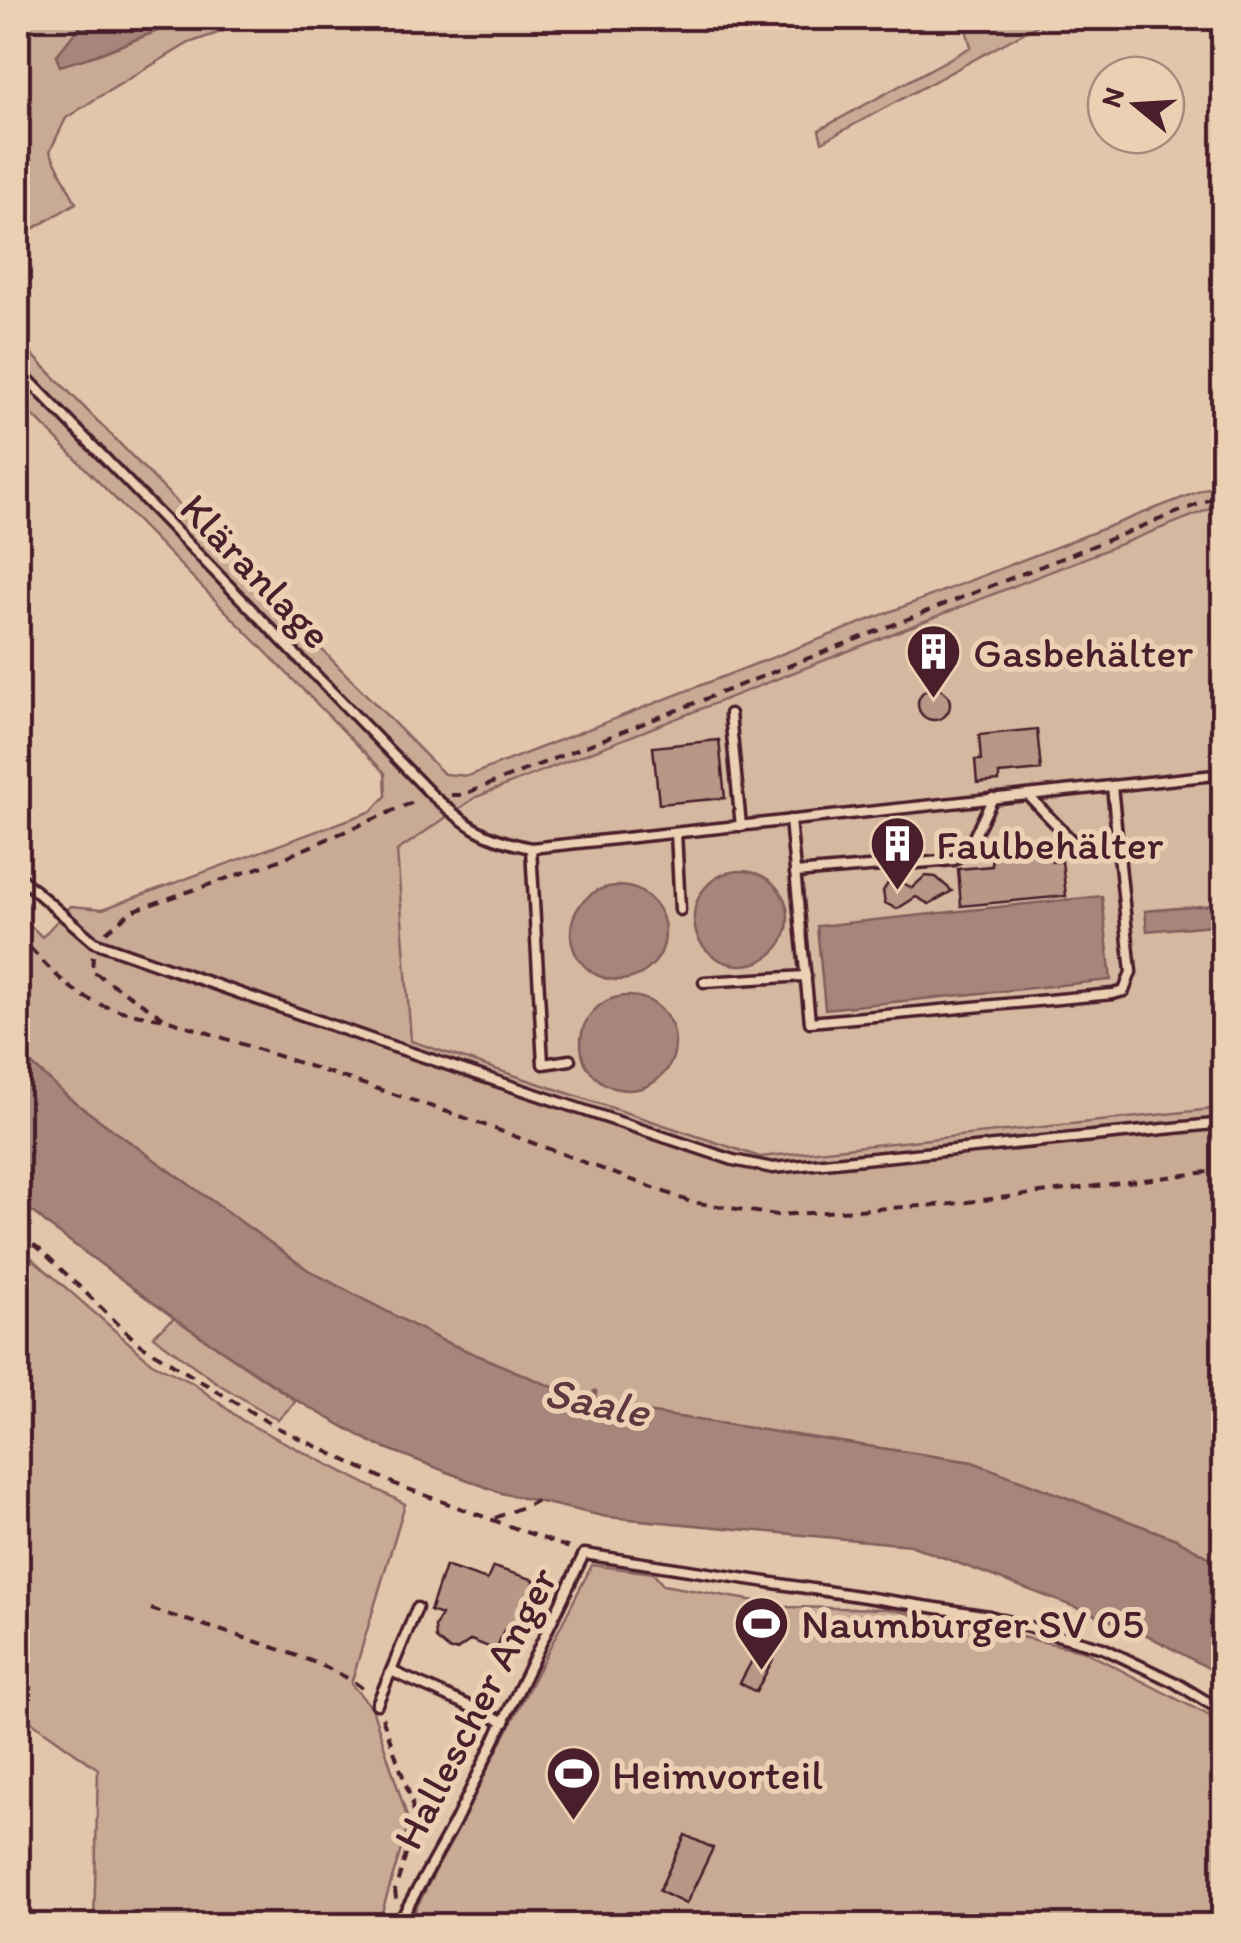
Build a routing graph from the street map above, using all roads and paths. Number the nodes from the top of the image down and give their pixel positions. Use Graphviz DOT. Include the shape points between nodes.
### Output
graph roads {
  1 [pos="18,369"];
  2 [pos="1224,494"];
  3 [pos="730,714"];
  4 [pos="1224,774"];
  5 [pos="1112,786"];
  6 [pos="432,794"];
  7 [pos="1028,795"];
  8 [pos="993,798"];
  9 [pos="790,820"];
  10 [pos="742,826"];
  11 [pos="676,832"];
  12 [pos="1118,837"];
  13 [pos="532,848"];
  14 [pos="795,873"];
  15 [pos="18,876"];
  16 [pos="680,910"];
  17 [pos="94,942"];
  18 [pos="806,976"];
  19 [pos="704,982"];
  20 [pos="166,1018"];
  21 [pos="570,1060"];
  22 [pos="1224,1123"];
  23 [pos="18,1236"];
  24 [pos="537,1501"];
  25 [pos="495,1518"];
  26 [pos="584,1554"];
  27 [pos="417,1608"];
  28 [pos="152,1610"];
  29 [pos="390,1671"];
  30 [pos="376,1704"];
  31 [pos="1224,1712"];
  32 [pos="505,1722"];
  33 [pos="398,1925"];
  1 -- 6 [label="lane, Kläranlage"];
  2 -- 6 [label="path" via="462,795"];
  3 -- 10 [label="lane"];
  4 -- 5 [label="lane"];
  5 -- 7 [label="lane"];
  5 -- 12 [label="lane"];
  6 -- 13 [label="lane, Kläranlage" via="477,833"];
  6 -- 17 [label="path" via="272,863 132,911"];
  7 -- 8 [label="lane"];
  7 -- 12 [label="lane" via="1072,842"];
  8 -- 9 [label="lane"];
  8 -- 14 [label="lane" via="969,848 954,860"];
  9 -- 10 [label="lane"];
  9 -- 14 [label="lane"];
  10 -- 11 [label="lane"];
  11 -- 13 [label="lane"];
  11 -- 16 [label="lane"];
  12 -- 18 [label="lane" via="1132,972 1124,991 810,1022"];
  13 -- 21 [label="lane" via="543,1064"];
  14 -- 18 [label="lane"];
  15 -- 17 [label="lane"];
  17 -- 20 [label="path" via="92,971"];
  17 -- 22 [label="lane" via="677,1142 774,1168"];
  18 -- 19 [label="lane"];
  23 -- 25 [label="path" via="138,1343 274,1426 397,1485"];
  24 -- 25 [label="path"];
  25 -- 26 [label="path"];
  26 -- 31 [label="lane, Hallescher Anger" via="989,1616 1104,1648"];
  26 -- 32 [label="lane, Hallescher Anger"];
  27 -- 29 [label="lane"];
  28 -- 30 [label="path" via="322,1666 358,1683"];
  29 -- 30 [label="lane"];
  29 -- 32 [label="lane"];
  30 -- 33 [label="path" via="412,1802 414,1828 395,1890"];
  32 -- 33 [label="lane, Hallescher Anger"];
}
